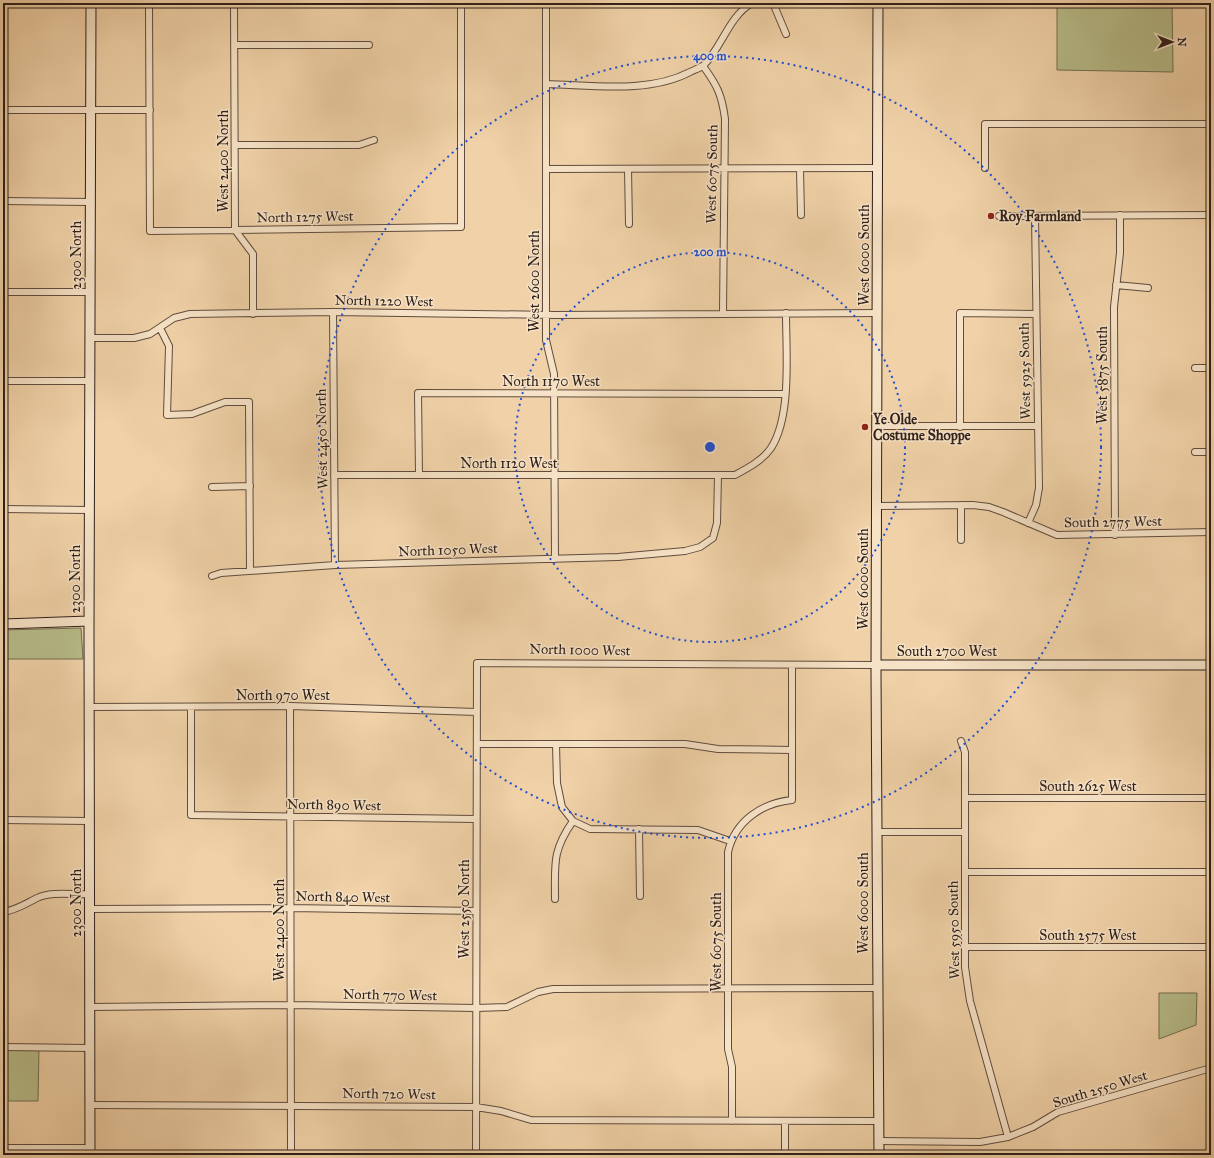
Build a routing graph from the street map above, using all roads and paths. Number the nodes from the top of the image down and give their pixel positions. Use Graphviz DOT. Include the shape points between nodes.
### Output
graph roads {
  1 [pos="91,3"];
  2 [pos="149,3"];
  3 [pos="234,3"];
  4 [pos="461,3"];
  5 [pos="546,3"];
  6 [pos="752,3"];
  7 [pos="773,3"];
  8 [pos="878,3"];
  9 [pos="786,34"];
  10 [pos="234,45"];
  11 [pos="369,45"];
  12 [pos="703,66"];
  13 [pos="546,84"];
  14 [pos="3,110"];
  15 [pos="90,110"];
  16 [pos="150,110"];
  17 [pos="1211,124"];
  18 [pos="374,140"];
  19 [pos="235,145"];
  20 [pos="800,168"];
  21 [pos="878,168"];
  22 [pos="985,168"];
  23 [pos="546,169"];
  24 [pos="628,169"];
  25 [pos="724,169"];
  26 [pos="3,201"];
  27 [pos="90,202"];
  28 [pos="801,215"];
  29 [pos="1120,215"];
  30 [pos="1211,215"];
  31 [pos="999,216"];
  32 [pos="1035,216"];
  33 [pos="629,224"];
  34 [pos="235,230"];
  35 [pos="1116,285"];
  36 [pos="1148,288"];
  37 [pos="3,292"];
  38 [pos="90,292"];
  39 [pos="333,312"];
  40 [pos="723,313"];
  41 [pos="786,313"];
  42 [pos="878,313"];
  43 [pos="253,314"];
  44 [pos="1036,314"];
  45 [pos="546,315"];
  46 [pos="160,328"];
  47 [pos="90,338"];
  48 [pos="1195,368"];
  49 [pos="1211,368"];
  50 [pos="3,380"];
  51 [pos="90,380"];
  52 [pos="554,393"];
  53 [pos="785,394"];
  54 [pos="878,426"];
  55 [pos="1038,426"];
  56 [pos="960,427"];
  57 [pos="1195,452"];
  58 [pos="1211,452"];
  59 [pos="334,474"];
  60 [pos="419,475"];
  61 [pos="555,475"];
  62 [pos="718,475"];
  63 [pos="250,486"];
  64 [pos="212,487"];
  65 [pos="960,505"];
  66 [pos="878,506"];
  67 [pos="3,510"];
  68 [pos="89,510"];
  69 [pos="1028,523"];
  70 [pos="1211,532"];
  71 [pos="1115,535"];
  72 [pos="961,540"];
  73 [pos="555,559"];
  74 [pos="335,565"];
  75 [pos="250,571"];
  76 [pos="212,576"];
  77 [pos="89,621"];
  78 [pos="3,624"];
  79 [pos="477,663"];
  80 [pos="876,664"];
  81 [pos="683,665"];
  82 [pos="792,665"];
  83 [pos="1211,665"];
  84 [pos="290,706"];
  85 [pos="89,707"];
  86 [pos="191,707"];
  87 [pos="477,712"];
  88 [pos="961,741"];
  89 [pos="477,744"];
  90 [pos="556,744"];
  91 [pos="792,750"];
  92 [pos="965,798"];
  93 [pos="1211,798"];
  94 [pos="291,817"];
  95 [pos="476,819"];
  96 [pos="3,820"];
  97 [pos="90,820"];
  98 [pos="573,821"];
  99 [pos="639,829"];
  100 [pos="877,832"];
  101 [pos="965,832"];
  102 [pos="730,841"];
  103 [pos="965,872"];
  104 [pos="1211,872"];
  105 [pos="90,894"];
  106 [pos="640,896"];
  107 [pos="555,899"];
  108 [pos="291,908"];
  109 [pos="90,909"];
  110 [pos="476,911"];
  111 [pos="3,912"];
  112 [pos="965,947"];
  113 [pos="1211,947"];
  114 [pos="878,988"];
  115 [pos="728,989"];
  116 [pos="291,1005"];
  117 [pos="90,1007"];
  118 [pos="476,1008"];
  119 [pos="3,1048"];
  120 [pos="90,1048"];
  121 [pos="1211,1068"];
  122 [pos="90,1105"];
  123 [pos="291,1105"];
  124 [pos="476,1107"];
  125 [pos="732,1121"];
  126 [pos="786,1121"];
  127 [pos="878,1121"];
  128 [pos="1008,1137"];
  129 [pos="878,1141"];
  130 [pos="3,1148"];
  131 [pos="90,1152"];
  132 [pos="291,1155"];
  133 [pos="476,1155"];
  134 [pos="785,1155"];
  135 [pos="879,1155"];
  1 -- 15 [label="street, 2300 North"];
  2 -- 16 [label="street"];
  3 -- 10 [label="street, West 2400 North"];
  4 -- 34 [label="street, North 1275 West" via="461,227"];
  5 -- 13 [label="street, West 2600 North"];
  6 -- 12 [label="street" via="732,23"];
  7 -- 9 [label="street"];
  8 -- 21 [label="street, West 6000 South"];
  10 -- 11 [label="street"];
  10 -- 19 [label="street, West 2400 North"];
  12 -- 13 [label="street" via="669,82 643,86"];
  12 -- 25 [label="street, West 6075 South" via="717,85 722,100 725,119"];
  13 -- 23 [label="street, West 2600 North"];
  14 -- 15 [label="street"];
  15 -- 16 [label="street"];
  15 -- 27 [label="street, 2300 North"];
  16 -- 34 [label="street, North 1275 West" via="150,231"];
  17 -- 22 [label="street" via="985,124"];
  18 -- 19 [label="street" via="359,145"];
  19 -- 34 [label="street, West 2400 North"];
  20 -- 21 [label="street"];
  20 -- 25 [label="street"];
  20 -- 28 [label="street"];
  21 -- 42 [label="street, West 6000 South"];
  23 -- 24 [label="street"];
  23 -- 45 [label="street, West 2600 North"];
  24 -- 25 [label="street"];
  24 -- 33 [label="street"];
  25 -- 40 [label="street, West 6075 South"];
  26 -- 27 [label="street"];
  27 -- 38 [label="street, 2300 North"];
  29 -- 30 [label="street"];
  29 -- 32 [label="street"];
  29 -- 35 [label="street, West 5875 South" via="1120,252"];
  31 -- 32 [label="street"];
  32 -- 44 [label="street, West 5925 South"];
  34 -- 43 [label="street, West 2400 North" via="253,254"];
  35 -- 36 [label="street"];
  35 -- 71 [label="street, West 5875 South"];
  37 -- 38 [label="street"];
  38 -- 47 [label="street, 2300 North"];
  39 -- 43 [label="street, North 1220 West"];
  39 -- 45 [label="street, North 1220 West"];
  39 -- 59 [label="street, West 2450 North"];
  40 -- 41 [label="street, North 1220 West"];
  40 -- 45 [label="street, North 1220 West"];
  41 -- 42 [label="street, North 1220 West"];
  41 -- 53 [label="street"];
  42 -- 54 [label="street, West 6000 South"];
  43 -- 46 [label="street, North 1220 West" via="190,314 174,318"];
  44 -- 55 [label="street, West 5925 South"];
  44 -- 56 [label="street" via="960,313"];
  45 -- 52 [label="street, West 2600 North" via="546,340 554,374"];
  46 -- 47 [label="street, North 1220 West" via="150,334 134,338"];
  46 -- 63 [label="street" via="169,346 168,415 192,414 225,402 249,402"];
  47 -- 51 [label="street, 2300 North"];
  48 -- 49 [label="street"];
  50 -- 51 [label="street"];
  51 -- 68 [label="street, 2300 North"];
  52 -- 53 [label="street, North 1170 West"];
  52 -- 60 [label="street, North 1170 West" via="418,393"];
  52 -- 61 [label="street, West 2600 North"];
  53 -- 62 [label="street, North 1120 West" via="780,431 771,449 754,465 735,475"];
  54 -- 56 [label="street"];
  54 -- 66 [label="street, West 6000 South"];
  55 -- 56 [label="street"];
  55 -- 69 [label="street, West 5925 South" via="1039,488 1036,506"];
  57 -- 58 [label="street"];
  59 -- 60 [label="street, North 1120 West"];
  59 -- 74 [label="street, West 2450 North"];
  60 -- 61 [label="street, North 1120 West"];
  61 -- 62 [label="street, North 1120 West"];
  61 -- 73 [label="street, West 2600 North"];
  62 -- 73 [label="street, North 1050 West" via="718,523 713,538 700,547 685,551 618,557"];
  63 -- 64 [label="street"];
  63 -- 75 [label="street"];
  65 -- 66 [label="street, South 2775 West"];
  65 -- 69 [label="street, South 2775 West" via="989,507"];
  65 -- 72 [label="street"];
  66 -- 80 [label="street, West 6000 South"];
  67 -- 68 [label="street"];
  68 -- 77 [label="street, 2300 North"];
  69 -- 71 [label="street, South 2775 West" via="1057,536"];
  70 -- 71 [label="street, South 2775 West"];
  73 -- 74 [label="street, North 1050 West"];
  74 -- 75 [label="street, North 1050 West"];
  75 -- 76 [label="street, North 1050 West"];
  77 -- 78 [label="street"];
  77 -- 85 [label="street, 2300 North"];
  79 -- 81 [label="street, North 1000 West"];
  79 -- 87 [label="street, West 2550 North"];
  80 -- 82 [label="street, South 2700 West"];
  80 -- 83 [label="street, South 2700 West"];
  80 -- 100 [label="street, West 6000 South"];
  81 -- 82 [label="street, South 2700 West"];
  82 -- 91 [label="street"];
  84 -- 86 [label="street, North 970 West"];
  84 -- 87 [label="street, North 970 West"];
  84 -- 94 [label="street, West 2400 North"];
  85 -- 86 [label="street, North 970 West"];
  85 -- 97 [label="street, 2300 North"];
  86 -- 94 [label="street, North 890 West" via="191,815"];
  87 -- 89 [label="street, West 2550 North"];
  88 -- 92 [label="street, West 5950 South" via="965,752"];
  89 -- 90 [label="street"];
  89 -- 95 [label="street, West 2550 North"];
  90 -- 91 [label="street" via="685,744 718,749"];
  90 -- 98 [label="street" via="562,807"];
  91 -- 102 [label="street, West 6075 South" via="792,800 778,801 746,818"];
  92 -- 93 [label="street, South 2625 West"];
  92 -- 101 [label="street, West 5950 South"];
  94 -- 95 [label="street, North 890 West"];
  94 -- 108 [label="street, West 2400 North"];
  95 -- 110 [label="street, West 2550 North"];
  96 -- 97 [label="street"];
  97 -- 105 [label="street, 2300 North"];
  98 -- 99 [label="street" via="590,829"];
  98 -- 107 [label="street" via="558,844 555,859"];
  99 -- 102 [label="street" via="698,830"];
  99 -- 106 [label="street"];
  100 -- 101 [label="street"];
  100 -- 114 [label="street, West 6000 South"];
  101 -- 103 [label="street, West 5950 South"];
  102 -- 115 [label="street, West 6075 South"];
  103 -- 104 [label="street"];
  103 -- 112 [label="street, West 5950 South"];
  105 -- 109 [label="street, 2300 North"];
  105 -- 111 [label="street" via="51,895 38,898 14,911"];
  108 -- 109 [label="street, North 840 West"];
  108 -- 110 [label="street, North 840 West"];
  108 -- 116 [label="street, West 2400 North"];
  109 -- 117 [label="street, 2300 North"];
  110 -- 118 [label="street, West 2550 North"];
  112 -- 113 [label="street, South 2575 West"];
  112 -- 128 [label="street, West 5950 South" via="970,1001"];
  114 -- 115 [label="street"];
  114 -- 127 [label="street, West 6000 South"];
  115 -- 118 [label="street, North 770 West" via="553,989 538,992 507,1007"];
  115 -- 125 [label="street, West 6075 South"];
  116 -- 117 [label="street, North 770 West"];
  116 -- 118 [label="street, North 770 West"];
  116 -- 123 [label="street, West 2400 North"];
  117 -- 120 [label="street, 2300 North"];
  118 -- 124 [label="street, West 2550 North"];
  119 -- 120 [label="street"];
  120 -- 122 [label="street, 2300 North"];
  121 -- 128 [label="street, South 2550 West" via="1058,1112"];
  122 -- 123 [label="street, North 720 West"];
  122 -- 131 [label="street, 2300 North"];
  123 -- 124 [label="street, North 720 West"];
  123 -- 132 [label="street, West 2400 North"];
  124 -- 125 [label="street, North 720 West" via="531,1120"];
  124 -- 133 [label="street, West 2550 North"];
  125 -- 126 [label="street, North 720 West"];
  126 -- 127 [label="street, North 720 West"];
  126 -- 134 [label="street"];
  127 -- 129 [label="street, West 6000 South"];
  128 -- 129 [label="street, South 2550 West" via="980,1142"];
  129 -- 135 [label="street, West 6000 South"];
  130 -- 131 [label="street"];
}
